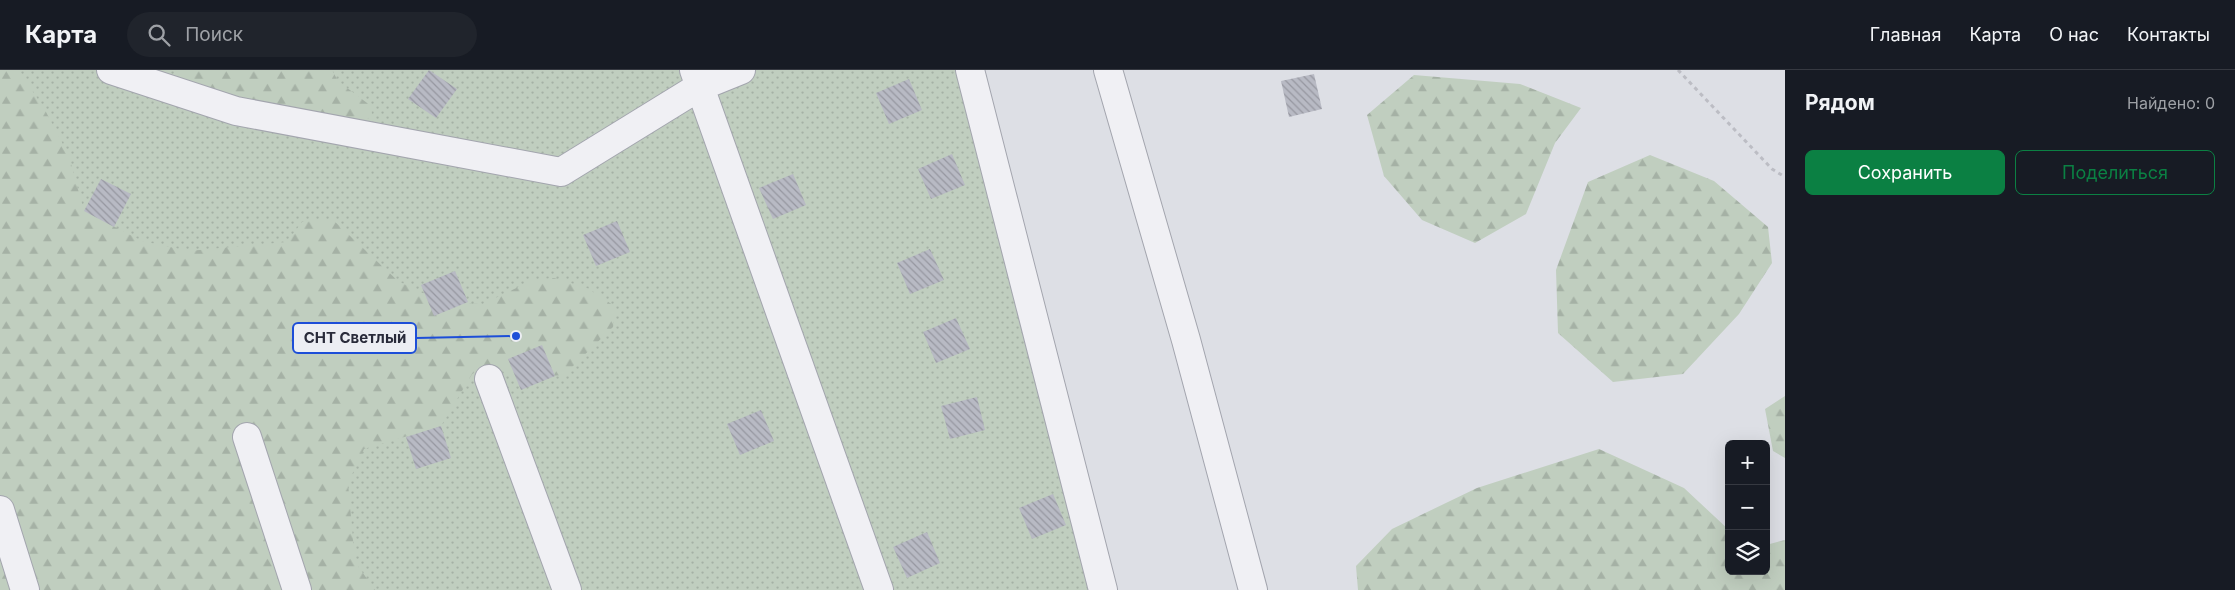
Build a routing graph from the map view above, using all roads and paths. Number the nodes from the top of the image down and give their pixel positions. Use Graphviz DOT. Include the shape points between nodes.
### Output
graph roads {
  1 [pos="111,70"];
  2 [pos="741,70"];
  3 [pos="970,70"];
  4 [pos="1108,70"];
  5 [pos="1678,70"];
  6 [pos="696,78"];
  7 [pos="1785,177"];
  8 [pos="489,379"];
  9 [pos="247,437"];
  10 [pos="0,510"];
  11 [pos="25,590"];
  12 [pos="297,590"];
  13 [pos="566,590"];
  14 [pos="879,590"];
  15 [pos="1103,590"];
  16 [pos="1253,590"];
  1 -- 6 [label="lane" via="236,111 561,172"];
  2 -- 6 [label="lane"];
  3 -- 15 [label="lane"];
  4 -- 16 [label="lane" via="1186,340"];
  5 -- 7 [label="path" via="1772,169"];
  6 -- 14 [label="lane"];
  8 -- 13 [label="lane"];
  9 -- 12 [label="lane"];
  10 -- 11 [label="lane"];
}
